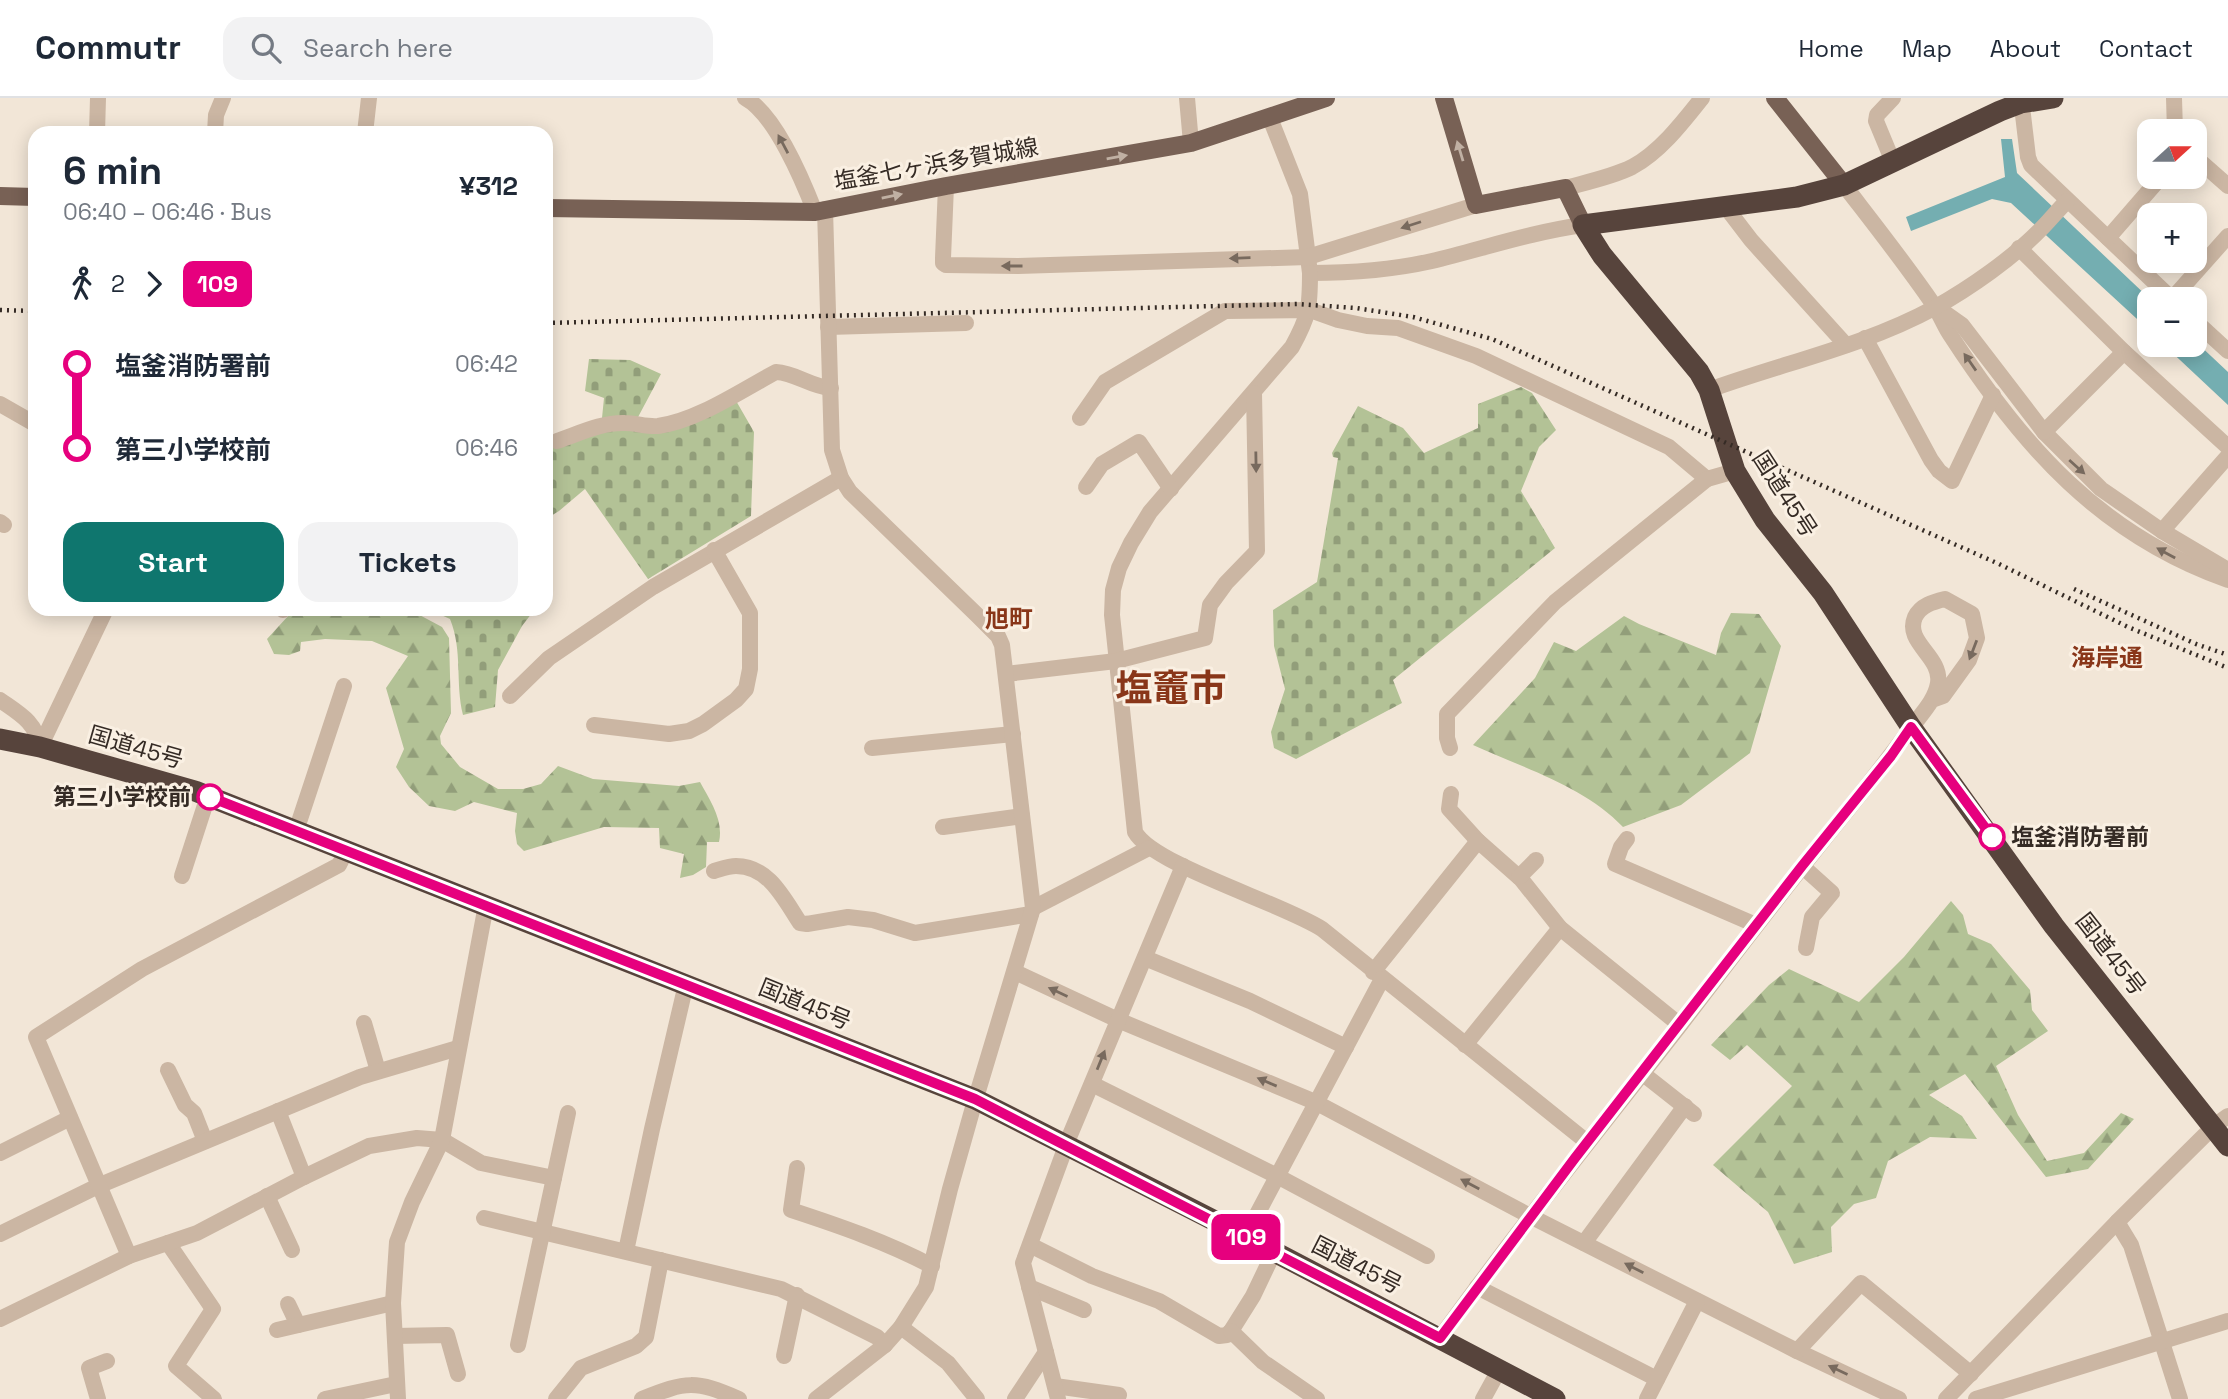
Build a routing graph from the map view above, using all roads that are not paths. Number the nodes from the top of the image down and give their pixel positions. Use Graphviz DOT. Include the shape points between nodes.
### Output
graph roads {
  1 [pos="98,98"];
  2 [pos="223,98"];
  3 [pos="369,98"];
  4 [pos="746,98"];
  5 [pos="1187,98"];
  6 [pos="1326,98"];
  7 [pos="1444,98"];
  8 [pos="1702,98"];
  9 [pos="1775,98"];
  10 [pos="1893,98"];
  11 [pos="2053,98"];
  12 [pos="2174,98"];
  13 [pos="2021,100"];
  14 [pos="1270,118"];
  15 [pos="2175,119"];
  16 [pos="97,126"];
  17 [pos="215,126"];
  18 [pos="366,126"];
  19 [pos="1191,143"];
  20 [pos="1893,162"];
  21 [pos="2207,167"];
  22 [pos="1844,185"];
  23 [pos="946,186"];
  24 [pos="2228,186"];
  25 [pos="1565,188"];
  26 [pos="2151,189"];
  27 [pos="0,196"];
  28 [pos="28,197"];
  29 [pos="1476,205"];
  30 [pos="2063,205"];
  31 [pos="816,206"];
  32 [pos="1725,206"];
  33 [pos="553,208"];
  34 [pos="1583,225"];
  35 [pos="2228,236"];
  36 [pos="2108,238"];
  37 [pos="2019,248"];
  38 [pos="1309,265"];
  39 [pos="2159,287"];
  40 [pos="2183,287"];
  41 [pos="1936,307"];
  42 [pos="1310,310"];
  43 [pos="966,323"];
  44 [pos="828,327"];
  45 [pos="2207,332"];
  46 [pos="1865,338"];
  47 [pos="1846,345"];
  48 [pos="2228,351"];
  49 [pos="2124,352"];
  50 [pos="831,388"];
  51 [pos="1709,390"];
  52 [pos="1254,393"];
  53 [pos="1993,395"];
  54 [pos="0,404"];
  55 [pos="1080,418"];
  56 [pos="28,420"];
  57 [pos="2044,432"];
  58 [pos="557,441"];
  59 [pos="2228,447"];
  60 [pos="2228,456"];
  61 [pos="1735,471"];
  62 [pos="841,478"];
  63 [pos="1707,479"];
  64 [pos="1086,487"];
  65 [pos="1171,489"];
  66 [pos="2162,531"];
  67 [pos="714,550"];
  68 [pos="2228,570"];
  69 [pos="2228,580"];
  70 [pos="103,616"];
  71 [pos="1116,661"];
  72 [pos="1006,674"];
  73 [pos="344,686"];
  74 [pos="510,695"];
  75 [pos="0,700"];
  76 [pos="1932,701"];
  77 [pos="594,725"];
  78 [pos="1911,727"];
  79 [pos="1013,734"];
  80 [pos="0,739"];
  81 [pos="40,747"];
  82 [pos="872,748"];
  83 [pos="1450,748"];
  84 [pos="1451,794"];
  85 [pos="208,796"];
  86 [pos="1022,816"];
  87 [pos="943,827"];
  88 [pos="296,831"];
  89 [pos="1627,839"];
  90 [pos="1478,841"];
  91 [pos="1149,848"];
  92 [pos="346,851"];
  93 [pos="1536,860"];
  94 [pos="1183,866"];
  95 [pos="1802,866"];
  96 [pos="714,871"];
  97 [pos="182,876"];
  98 [pos="1519,877"];
  99 [pos="486,905"];
  100 [pos="1032,911"];
  101 [pos="1756,925"];
  102 [pos="1560,928"];
  103 [pos="1806,947"];
  104 [pos="1145,958"];
  105 [pos="1014,972"];
  106 [pos="1378,975"];
  107 [pos="686,984"];
  108 [pos="1118,1020"];
  109 [pos="365,1023"];
  110 [pos="1680,1025"];
  111 [pos="1465,1045"];
  112 [pos="1346,1046"];
  113 [pos="458,1048"];
  114 [pos="168,1070"];
  115 [pos="379,1072"];
  116 [pos="1642,1073"];
  117 [pos="1092,1084"];
  118 [pos="975,1099"];
  119 [pos="1315,1102"];
  120 [pos="278,1111"];
  121 [pos="568,1113"];
  122 [pos="70,1118"];
  123 [pos="2221,1121"];
  124 [pos="205,1140"];
  125 [pos="442,1140"];
  126 [pos="1587,1142"];
  127 [pos="1066,1146"];
  128 [pos="2228,1146"];
  129 [pos="0,1153"];
  130 [pos="797,1168"];
  131 [pos="1277,1176"];
  132 [pos="304,1177"];
  133 [pos="554,1178"];
  134 [pos="98,1186"];
  135 [pos="267,1196"];
  136 [pos="1530,1216"];
  137 [pos="484,1218"];
  138 [pos="2116,1222"];
  139 [pos="543,1233"];
  140 [pos="0,1234"];
  141 [pos="1245,1237"];
  142 [pos="168,1243"];
  143 [pos="1584,1243"];
  144 [pos="1030,1245"];
  145 [pos="292,1250"];
  146 [pos="626,1251"];
  147 [pos="1274,1252"];
  148 [pos="129,1256"];
  149 [pos="1427,1256"];
  150 [pos="661,1260"];
  151 [pos="932,1266"];
  152 [pos="1029,1287"];
  153 [pos="1477,1287"];
  154 [pos="797,1295"];
  155 [pos="1697,1301"];
  156 [pos="393,1303"];
  157 [pos="288,1304"];
  158 [pos="1084,1310"];
  159 [pos="0,1319"];
  160 [pos="2228,1321"];
  161 [pos="298,1325"];
  162 [pos="901,1327"];
  163 [pos="277,1330"];
  164 [pos="1231,1331"];
  165 [pos="395,1336"];
  166 [pos="1440,1338"];
  167 [pos="2162,1341"];
  168 [pos="518,1345"];
  169 [pos="885,1345"];
  170 [pos="1797,1351"];
  171 [pos="1045,1352"];
  172 [pos="784,1356"];
  173 [pos="107,1361"];
  174 [pos="1499,1370"];
  175 [pos="458,1374"];
  176 [pos="1967,1378"];
  177 [pos="1657,1379"];
  178 [pos="397,1392"];
  179 [pos="1057,1393"];
  180 [pos="1119,1395"];
  181 [pos="98,1399"];
  182 [pos="214,1399"];
  183 [pos="325,1399"];
  184 [pos="556,1399"];
  185 [pos="642,1399"];
  186 [pos="739,1399"];
  187 [pos="816,1399"];
  188 [pos="977,1399"];
  189 [pos="1014,1399"];
  190 [pos="1317,1399"];
  191 [pos="1483,1399"];
  192 [pos="1555,1399"];
  193 [pos="1647,1399"];
  194 [pos="1899,1399"];
  195 [pos="1946,1399"];
  196 [pos="1974,1399"];
  197 [pos="2180,1399"];
  1 -- 16 [label="street"];
  2 -- 17 [label="street"];
  3 -- 18 [label="street"];
  31 -- 4 [label="street, one-way" via="777,133"];
  5 -- 19 [label="street"];
  6 -- 14 [label="main road, 塩釜七ヶ浜多賀城線"];
  29 -- 7 [label="main road, one-way"];
  8 -- 25 [label="street" via="1658,147 1635,165"];
  9 -- 22 [label="main road"];
  10 -- 20 [label="street" via="1877,121"];
  11 -- 13 [label="highway"];
  12 -- 15 [label="street"];
  13 -- 20 [label="highway"];
  13 -- 30 [label="street" via="2031,165"];
  14 -- 19 [label="main road, 塩釜七ヶ浜多賀城線"];
  14 -- 38 [label="street" via="1300,194"];
  23 -- 19 [label="main road, 塩釜七ヶ浜多賀城線, one-way"];
  20 -- 22 [label="highway"];
  21 -- 24 [label="street"];
  22 -- 32 [label="highway" via="1797,197"];
  22 -- 41 [label="street"];
  31 -- 23 [label="main road, 塩釜七ヶ浜多賀城線, one-way"];
  38 -- 23 [label="street, one-way" via="946,265"];
  25 -- 29 [label="main road"];
  25 -- 34 [label="main road"];
  26 -- 36 [label="street"];
  27 -- 28 [label="main road"];
  29 -- 38 [label="street, one-way"];
  30 -- 36 [label="street"];
  30 -- 37 [label="street"];
  31 -- 33 [label="main road, 塩釜七ヶ浜多賀城線"];
  31 -- 44 [label="street"];
  32 -- 34 [label="highway"];
  32 -- 47 [label="street"];
  34 -- 38 [label="street" via="1373,271"];
  34 -- 51 [label="highway, 国道45号"];
  35 -- 40 [label="street"];
  36 -- 39 [label="street"];
  37 -- 41 [label="street"];
  37 -- 49 [label="street"];
  38 -- 42 [label="street"];
  41 -- 46 [label="street"];
  53 -- 41 [label="street, one-way"];
  41 -- 57 [label="street" via="1962,325"];
  42 -- 52 [label="street" via="1292,347"];
  42 -- 55 [label="street" via="1225,312 1105,382"];
  42 -- 63 [label="street" via="1367,326 1398,328 1476,356 1669,447"];
  43 -- 44 [label="street"];
  44 -- 50 [label="street"];
  45 -- 48 [label="street"];
  46 -- 47 [label="street"];
  46 -- 53 [label="street" via="1931,460 1952,481"];
  47 -- 51 [label="street"];
  49 -- 57 [label="street"];
  49 -- 59 [label="street"];
  50 -- 58 [label="street" via="790,372 776,372 677,421 656,426 623,423"];
  50 -- 62 [label="street" via="832,450"];
  51 -- 61 [label="highway, 国道45号"];
  52 -- 65 [label="street"];
  52 -- 71 [label="street, one-way" via="1257,551 1210,605 1205,638"];
  69 -- 53 [label="street, one-way" via="2189,566 2138,538 2089,502 2059,475"];
  54 -- 56 [label="street"];
  57 -- 66 [label="street, one-way" via="2101,489"];
  60 -- 66 [label="street"];
  61 -- 63 [label="street"];
  61 -- 78 [label="highway, 国道45号"];
  62 -- 67 [label="street"];
  62 -- 72 [label="street" via="998,636"];
  63 -- 83 [label="street" via="1555,602 1507,651 1447,714"];
  64 -- 65 [label="street" via="1102,464 1139,442"];
  65 -- 71 [label="street" via="1150,512 1119,568 1112,615"];
  66 -- 68 [label="street"];
  67 -- 74 [label="street" via="549,658"];
  67 -- 77 [label="street" via="750,613 746,689 690,730 669,734"];
  70 -- 81 [label="street"];
  71 -- 72 [label="street"];
  71 -- 91 [label="street" via="1133,823 1138,838"];
  72 -- 79 [label="street"];
  73 -- 88 [label="street"];
  75 -- 81 [label="street" via="34,727"];
  76 -- 76 [label="street, one-way" via="1938,681 1935,666 1916,640 1912,625 1918,611 1945,599 1972,614 1977,638 1969,660 1943,696"];
  76 -- 78 [label="street"];
  78 -- 95 [label="street"];
  78 -- 123 [label="highway, 国道45号" via="2054,926"];
  79 -- 82 [label="street"];
  79 -- 86 [label="street"];
  80 -- 81 [label="highway, 国道45号"];
  81 -- 85 [label="highway, 国道45号"];
  84 -- 90 [label="street" via="1449,809"];
  85 -- 88 [label="highway, 国道45号"];
  85 -- 97 [label="street"];
  86 -- 87 [label="street"];
  86 -- 100 [label="street"];
  88 -- 92 [label="highway, 国道45号"];
  89 -- 101 [label="street" via="1615,864"];
  90 -- 98 [label="street"];
  90 -- 106 [label="street"];
  91 -- 94 [label="street"];
  91 -- 100 [label="street"];
  92 -- 99 [label="highway, 国道45号"];
  92 -- 122 [label="street" via="339,864 142,969 36,1037"];
  93 -- 98 [label="street"];
  94 -- 104 [label="street"];
  94 -- 106 [label="street" via="1297,914"];
  95 -- 101 [label="street"];
  95 -- 103 [label="street" via="1832,893 1812,918"];
  96 -- 100 [label="street" via="737,866 765,875 800,923 807,924 848,917 915,933"];
  98 -- 102 [label="street"];
  99 -- 107 [label="highway, 国道45号"];
  99 -- 113 [label="street"];
  100 -- 105 [label="street"];
  101 -- 110 [label="street"];
  102 -- 110 [label="street"];
  102 -- 111 [label="street"];
  104 -- 108 [label="street"];
  104 -- 112 [label="street"];
  108 -- 105 [label="street, one-way"];
  105 -- 118 [label="street"];
  106 -- 111 [label="street"];
  106 -- 112 [label="street"];
  107 -- 118 [label="highway, 国道45号"];
  107 -- 146 [label="street"];
  117 -- 108 [label="street, one-way"];
  119 -- 108 [label="street, one-way"];
  109 -- 115 [label="street"];
  110 -- 116 [label="street"];
  111 -- 126 [label="street"];
  112 -- 119 [label="street"];
  113 -- 115 [label="street"];
  113 -- 125 [label="street"];
  114 -- 124 [label="street"];
  115 -- 120 [label="street"];
  116 -- 126 [label="street"];
  116 -- 143 [label="street" via="1689,1110"];
  117 -- 127 [label="street"];
  117 -- 131 [label="street"];
  118 -- 127 [label="highway, 国道45号"];
  118 -- 151 [label="street"];
  119 -- 131 [label="street"];
  136 -- 119 [label="street, one-way"];
  120 -- 124 [label="street"];
  120 -- 132 [label="street"];
  121 -- 133 [label="street"];
  122 -- 129 [label="street"];
  122 -- 134 [label="street"];
  123 -- 128 [label="highway, 国道45号"];
  123 -- 138 [label="street"];
  124 -- 134 [label="street"];
  125 -- 132 [label="street" via="369,1146"];
  125 -- 133 [label="street" via="481,1163"];
  125 -- 156 [label="street" via="397,1242"];
  126 -- 136 [label="street"];
  127 -- 141 [label="highway, 国道45号"];
  127 -- 144 [label="street"];
  130 -- 151 [label="street" via="783,1209 881,1241"];
  131 -- 141 [label="street"];
  131 -- 149 [label="street"];
  132 -- 135 [label="street"];
  133 -- 139 [label="street"];
  134 -- 140 [label="street"];
  134 -- 148 [label="street"];
  135 -- 142 [label="street"];
  135 -- 145 [label="street"];
  136 -- 143 [label="street"];
  136 -- 153 [label="street"];
  137 -- 139 [label="street"];
  138 -- 167 [label="street" via="2131,1245"];
  138 -- 176 [label="street"];
  139 -- 146 [label="street"];
  139 -- 168 [label="street"];
  141 -- 147 [label="highway, 国道45号"];
  142 -- 148 [label="street"];
  142 -- 182 [label="street" via="213,1309 176,1366"];
  155 -- 143 [label="street, one-way"];
  144 -- 152 [label="street" via="1023,1264"];
  144 -- 164 [label="street" via="1091,1276 1159,1301 1219,1336"];
  146 -- 150 [label="street"];
  147 -- 164 [label="street"];
  147 -- 166 [label="highway, 国道45号"];
  148 -- 159 [label="street"];
  150 -- 154 [label="street"];
  150 -- 184 [label="street" via="646,1337 636,1346 581,1368"];
  151 -- 162 [label="street" via="926,1287"];
  152 -- 158 [label="street"];
  152 -- 171 [label="street"];
  153 -- 166 [label="street"];
  153 -- 177 [label="street"];
  154 -- 169 [label="street"];
  154 -- 172 [label="street"];
  155 -- 170 [label="street"];
  155 -- 177 [label="street"];
  156 -- 161 [label="street"];
  156 -- 165 [label="street"];
  157 -- 161 [label="street"];
  160 -- 167 [label="street"];
  161 -- 163 [label="street"];
  162 -- 169 [label="street"];
  162 -- 188 [label="street" via="948,1363"];
  164 -- 190 [label="street" via="1263,1362"];
  165 -- 175 [label="street" via="447,1335"];
  165 -- 178 [label="street"];
  166 -- 174 [label="highway, 国道45号"];
  167 -- 196 [label="street"];
  167 -- 197 [label="street"];
  169 -- 187 [label="street"];
  170 -- 176 [label="street" via="1861,1283"];
  194 -- 170 [label="street, one-way"];
  171 -- 179 [label="street"];
  171 -- 189 [label="street"];
  173 -- 181 [label="street" via="89,1368"];
  174 -- 191 [label="street"];
  174 -- 192 [label="highway, 国道45号"];
  176 -- 195 [label="street"];
  176 -- 196 [label="street"];
  177 -- 193 [label="street"];
  178 -- 183 [label="street"];
  179 -- 180 [label="street"];
  185 -- 186 [label="street" via="683,1384 699,1384"];
}
